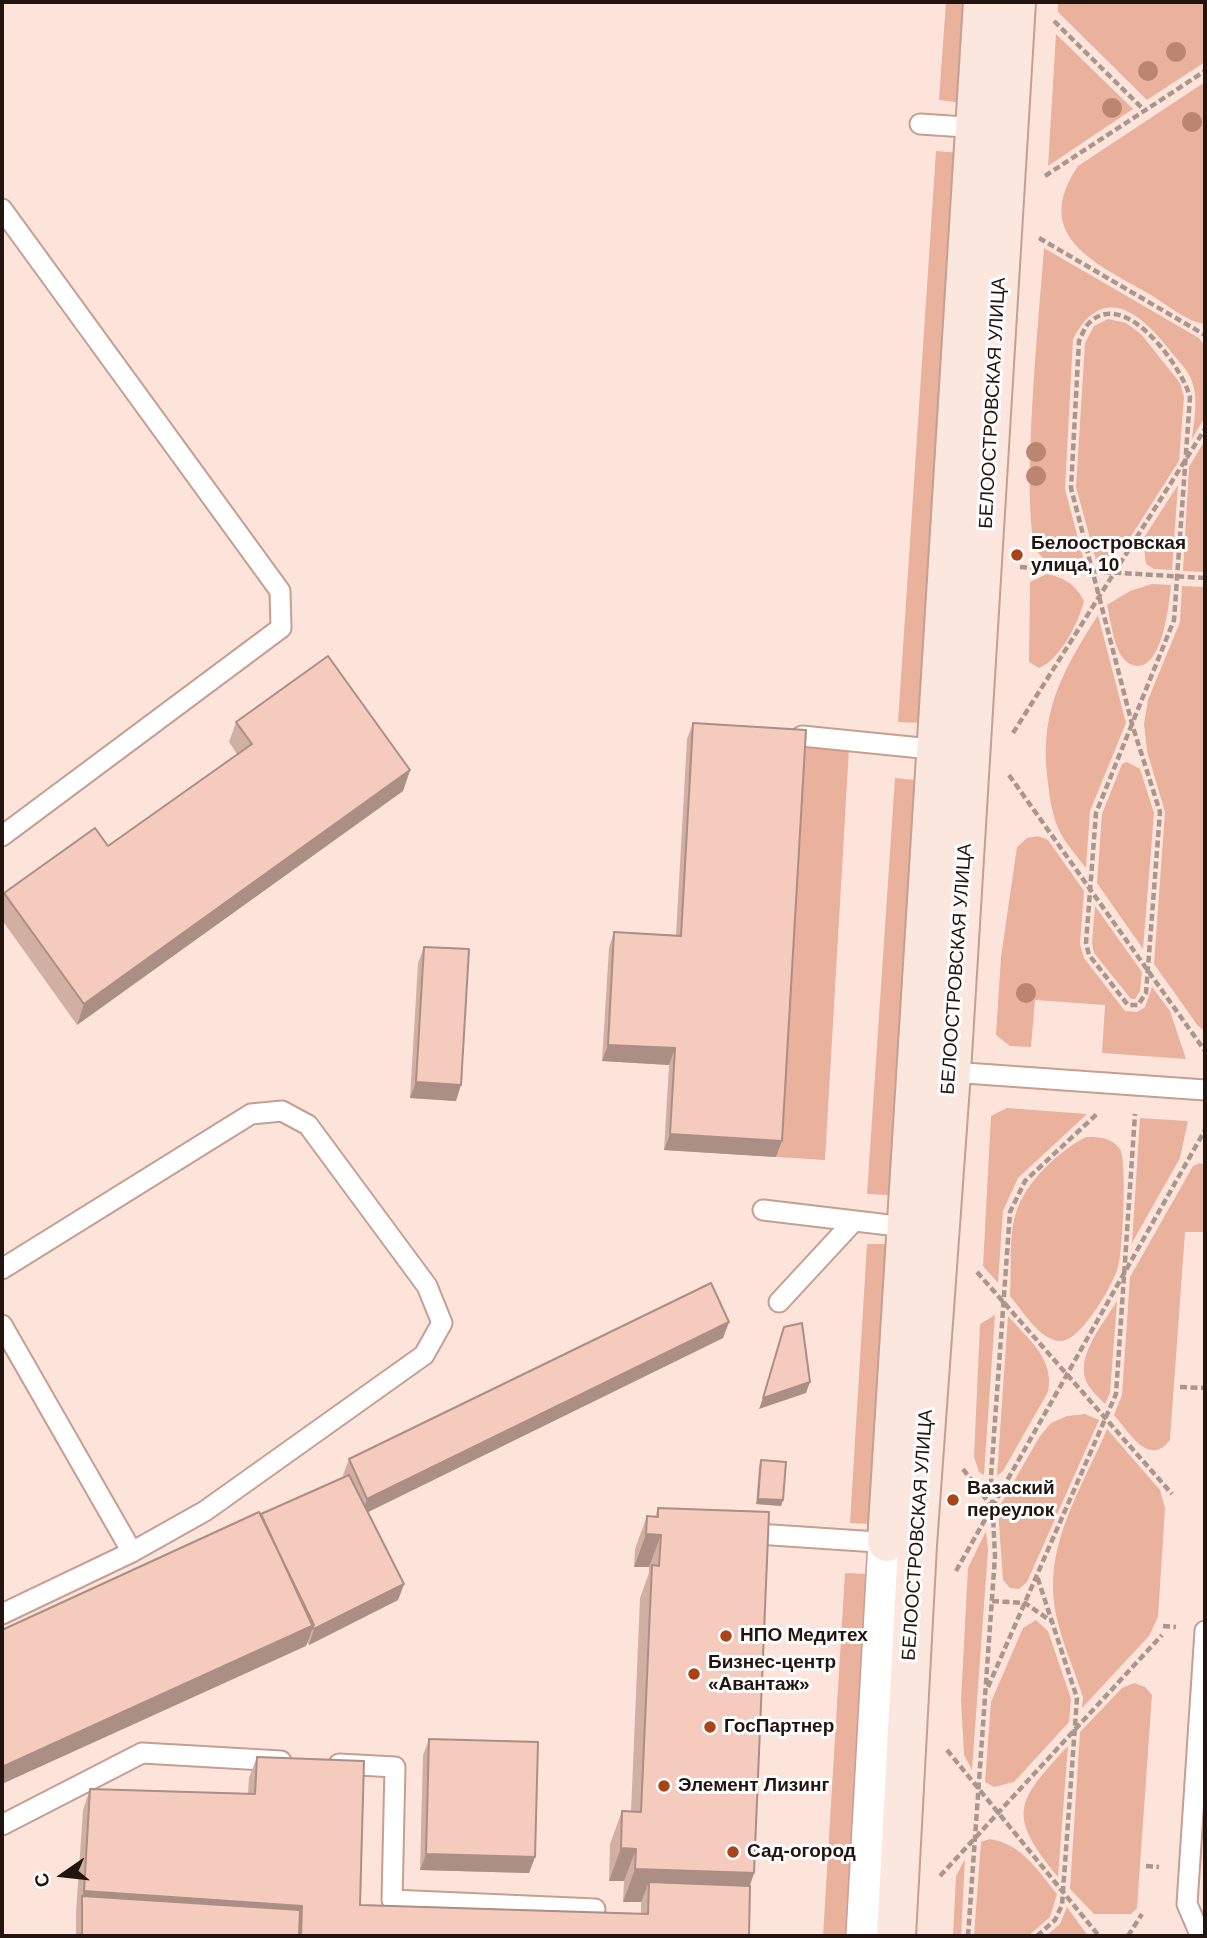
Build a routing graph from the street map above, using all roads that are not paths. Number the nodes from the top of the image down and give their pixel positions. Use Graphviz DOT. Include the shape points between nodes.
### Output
graph roads {
  1 [pos="984,2"];
  2 [pos="1032,8"];
  3 [pos="920,124"];
  4 [pos="992,129"];
  5 [pos="2,209"];
  6 [pos="802,736"];
  7 [pos="970,749"];
  8 [pos="2,836"];
  9 [pos="951,1072"];
  10 [pos="1205,1090"];
  11 [pos="762,1210"];
  12 [pos="854,1221"];
  13 [pos="923,1229"];
  14 [pos="2,1269"];
  15 [pos="779,1302"];
  16 [pos="2,1325"];
  17 [pos="757,1534"];
  18 [pos="902,1543"];
  19 [pos="132,1552"];
  20 [pos="2,1614"];
  21 [pos="1205,1631"];
  22 [pos="2,1825"];
  23 [pos="595,1909"];
  24 [pos="865,1936"];
  25 [pos="896,1936"];
  26 [pos="1205,1936"];
  1 -- 4 [label="main road, БЕЛООСТРОВСКАЯ УЛИЦА"];
  2 -- 4 [label="main road, БЕЛООСТРОВСКАЯ УЛИЦА"];
  3 -- 4 [label="lane"];
  4 -- 7 [label="main road, БЕЛООСТРОВСКАЯ УЛИЦА"];
  5 -- 8 [label="lane" via="280,591 281,628"];
  6 -- 7 [label="lane"];
  7 -- 9 [label="main road, БЕЛООСТРОВСКАЯ УЛИЦА"];
  7 -- 13 [label="main road, БЕЛООСТРОВСКАЯ УЛИЦА"];
  9 -- 10 [label="lane"];
  9 -- 13 [label="main road, БЕЛООСТРОВСКАЯ УЛИЦА"];
  11 -- 12 [label="lane"];
  12 -- 13 [label="lane"];
  12 -- 15 [label="lane"];
  13 -- 18 [label="main road, БЕЛООСТРОВСКАЯ УЛИЦА"];
  14 -- 19 [label="lane" via="251,1114 282,1111 308,1125 427,1286 442,1323 424,1355 266,1470"];
  16 -- 19 [label="lane"];
  17 -- 18 [label="lane"];
  18 -- 24 [label="street, БЕЛООСТРОВСКАЯ УЛИЦА"];
  18 -- 25 [label="main road, БЕЛООСТРОВСКАЯ УЛИЦА"];
  19 -- 20 [label="lane"];
  21 -- 26 [label="lane" via="1186,1904"];
  22 -- 23 [label="lane" via="142,1753 395,1767 392,1900"];
}
